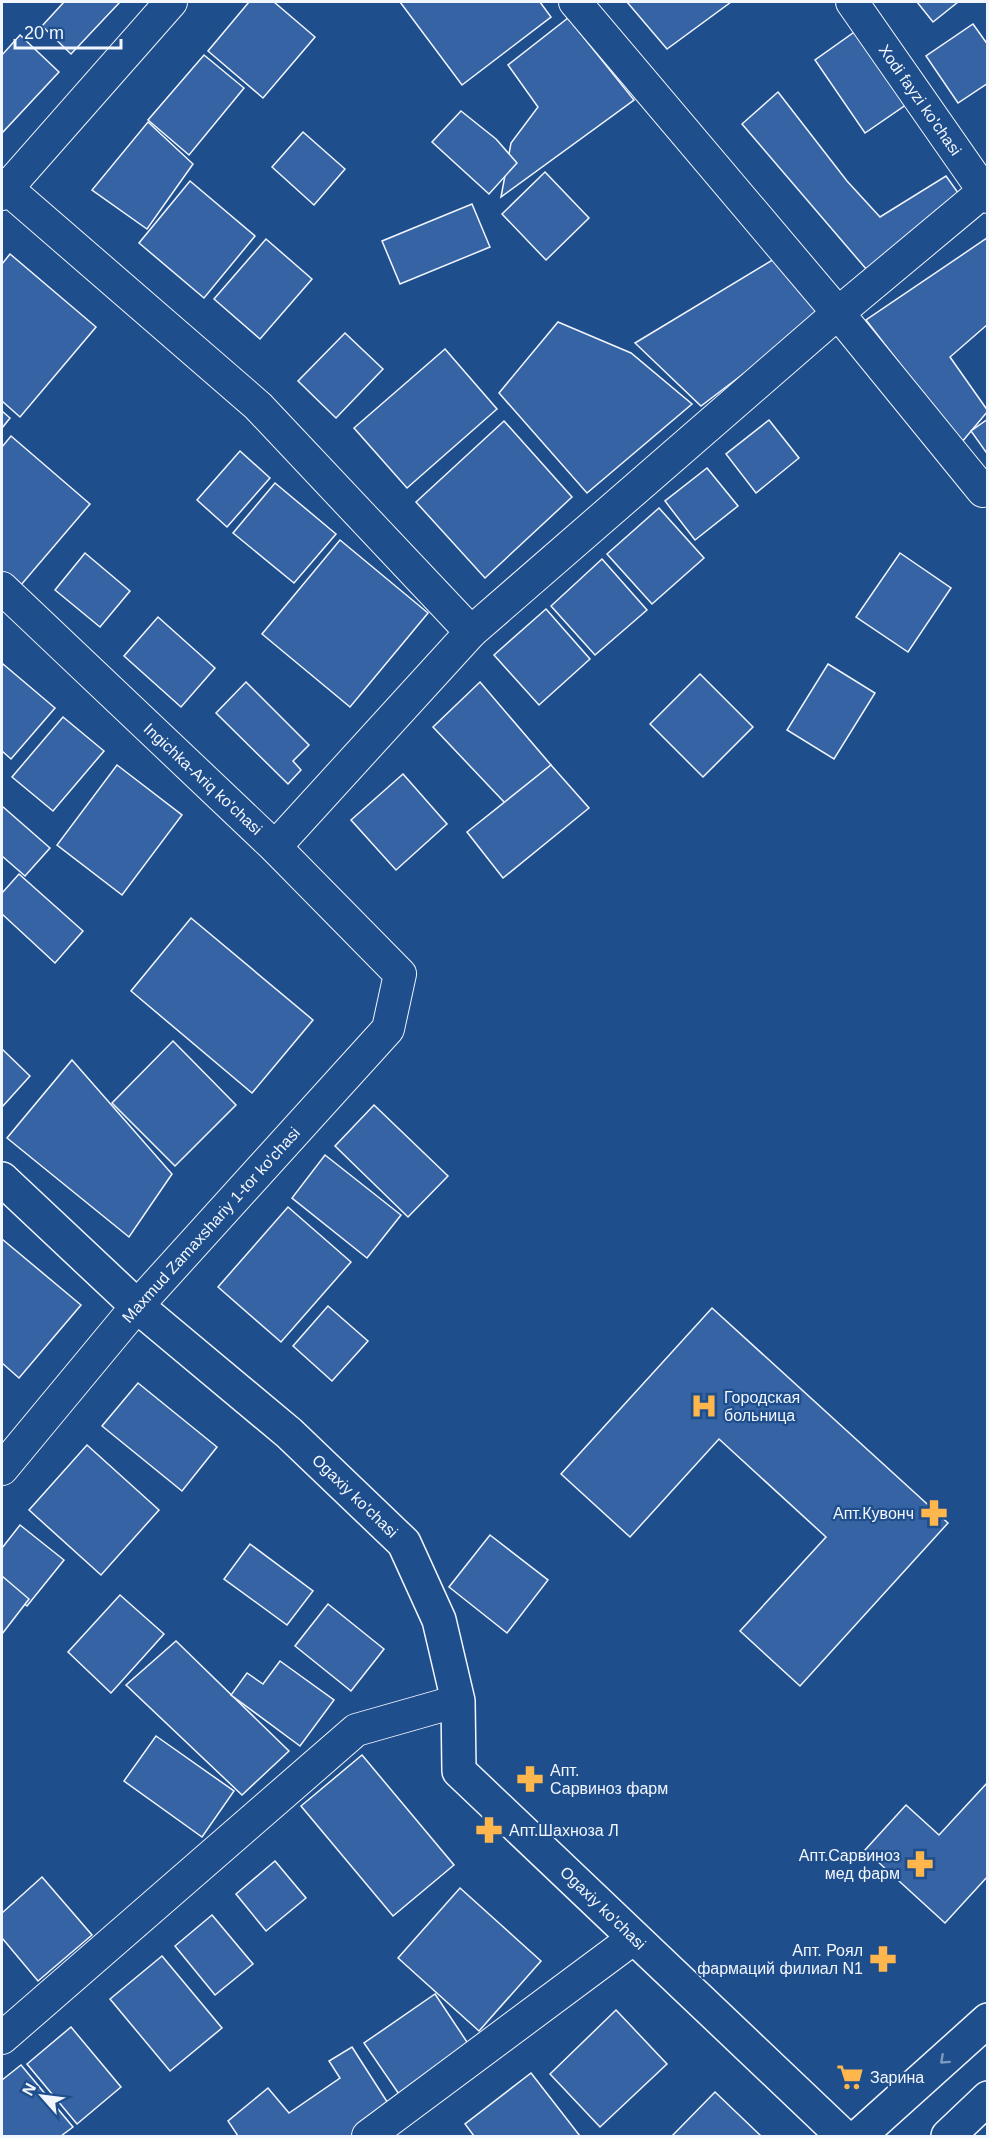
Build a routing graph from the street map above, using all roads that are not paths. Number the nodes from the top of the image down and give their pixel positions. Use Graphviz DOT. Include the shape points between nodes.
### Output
graph roads {
  1 [pos="171,2"];
  2 [pos="575,2"];
  3 [pos="852,2"];
  4 [pos="3,189"];
  5 [pos="985,195"];
  6 [pos="838,313"];
  7 [pos="983,491"];
  8 [pos="2,588"];
  9 [pos="471,632"];
  10 [pos="275,847"];
  11 [pos="400,974"];
  12 [pos="2,1179"];
  13 [pos="137,1306"];
  14 [pos="2,1469"];
  15 [pos="458,1701"];
  16 [pos="634,1938"];
  17 [pos="987,2020"];
  18 [pos="2,2038"];
  19 [pos="987,2098"];
  20 [pos="368,2136"];
  21 [pos="843,2136"];
  22 [pos="859,2136"];
  23 [pos="948,2136"];
  1 -- 4 [label="street"];
  2 -- 6 [label="street"];
  3 -- 5 [label="street, Xodi fayzi ko'chasi"];
  4 -- 9 [label="street" via="258,406"];
  5 -- 6 [label="street"];
  6 -- 7 [label="street"];
  6 -- 9 [label="street"];
  8 -- 10 [label="street, Ingichka-Ariq ko'chasi"];
  9 -- 10 [label="street"];
  10 -- 11 [label="street, Ingichka-Ariq ko'chasi"];
  11 -- 13 [label="street, Maxmud Zamaxshariy 1-tor ko'chasi" via="388,1029"];
  12 -- 13 [label="street, Ogaxiy ko'chasi"];
  13 -- 14 [label="street, Maxmud Zamaxshariy 1-tor ko'chasi"];
  13 -- 15 [label="street, Ogaxiy ko'chasi" via="290,1432 404,1543 439,1620"];
  15 -- 16 [label="street, Ogaxiy ko'chasi" via="459,1771"];
  15 -- 18 [label="street" via="356,1730"];
  16 -- 20 [label="street"];
  16 -- 21 [label="street, Ogaxiy ko'chasi"];
  17 -- 22 [label="street, one-way"];
  19 -- 23 [label="street"];
}
